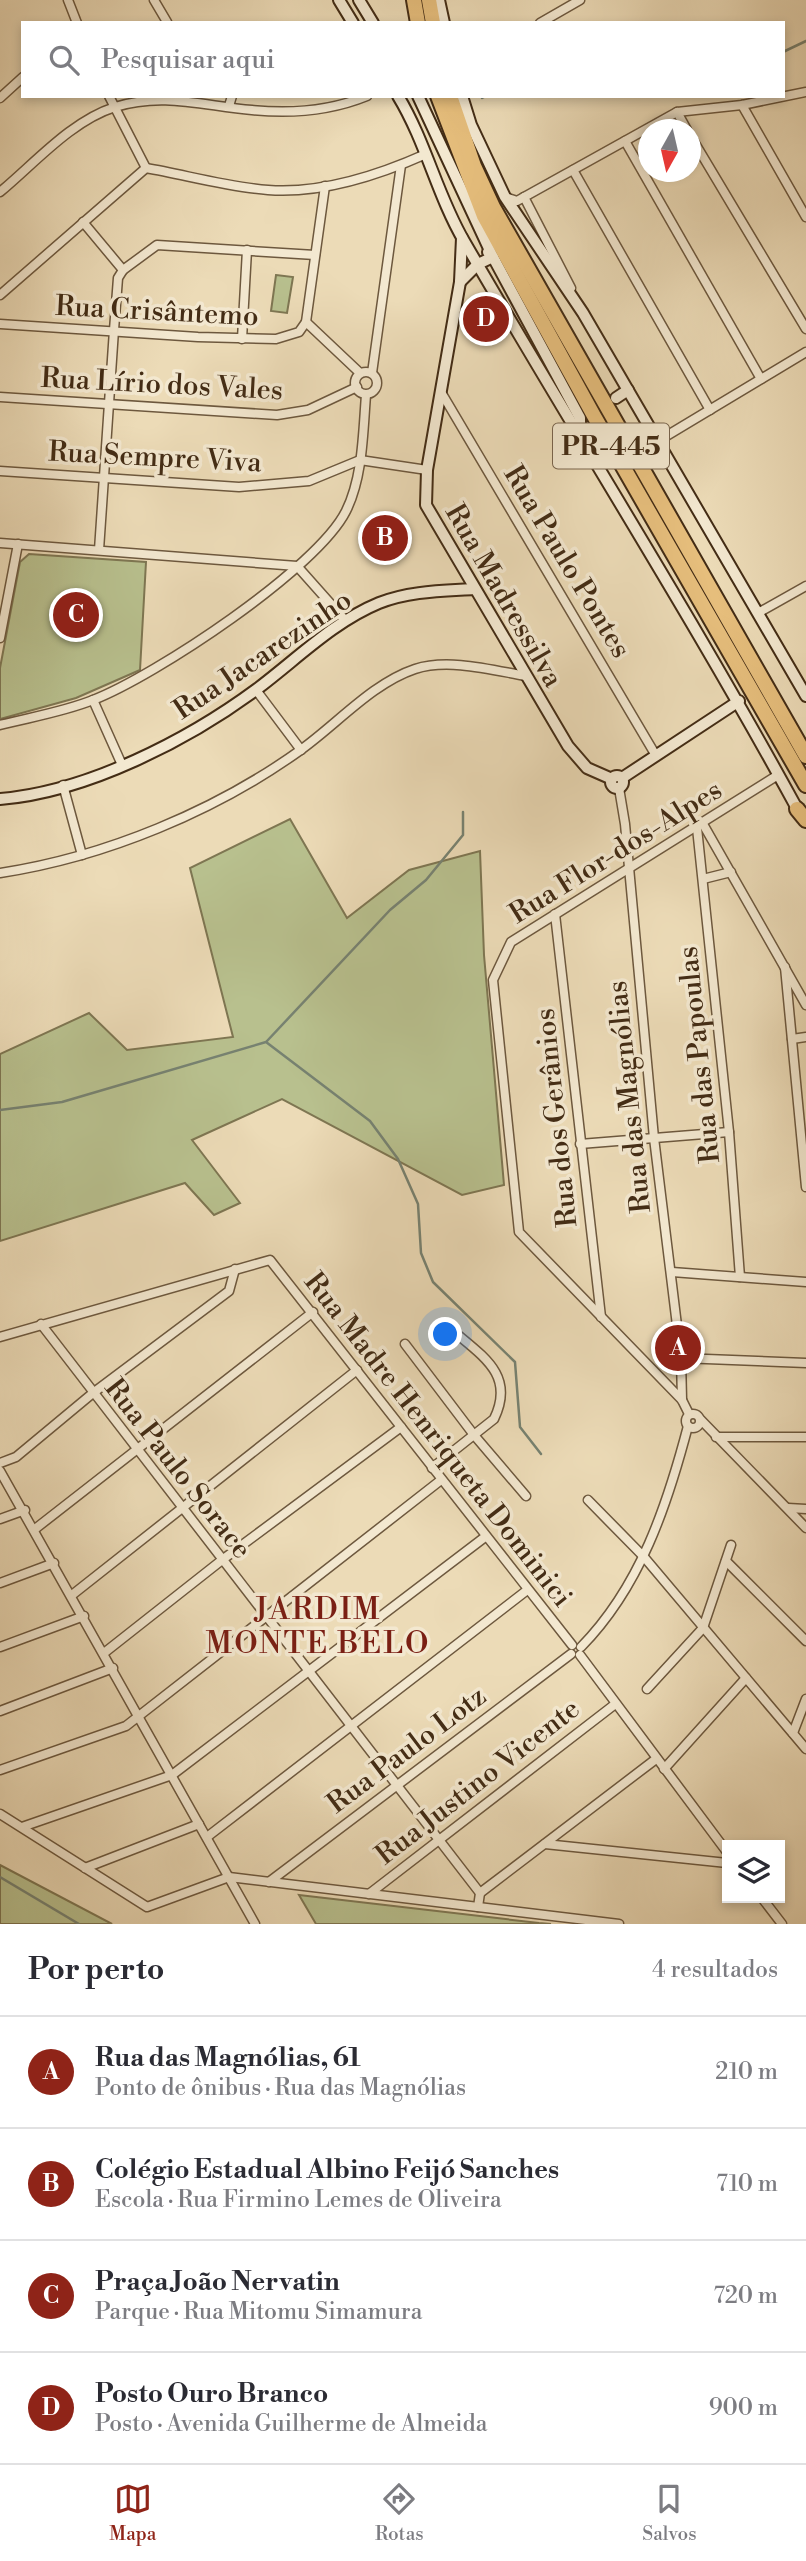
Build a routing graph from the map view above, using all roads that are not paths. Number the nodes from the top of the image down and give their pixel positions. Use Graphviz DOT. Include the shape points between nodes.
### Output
graph roads {
  1 [pos="68,0"];
  2 [pos="154,0"];
  3 [pos="339,0"];
  4 [pos="359,0"];
  5 [pos="414,0"];
  6 [pos="429,0"];
  7 [pos="439,0"];
  8 [pos="580,0"];
  9 [pos="76,21"];
  10 [pos="166,21"];
  11 [pos="352,21"];
  12 [pos="372,21"];
  13 [pos="417,21"];
  14 [pos="433,21"];
  15 [pos="444,21"];
  16 [pos="543,21"];
  17 [pos="21,79"];
  18 [pos="805,94"];
  19 [pos="785,97"];
  20 [pos="0,98"];
  21 [pos="109,98"];
  22 [pos="231,98"];
  23 [pos="362,98"];
  24 [pos="399,98"];
  25 [pos="419,98"];
  26 [pos="439,98"];
  27 [pos="451,98"];
  28 [pos="464,98"];
  29 [pos="782,98"];
  30 [pos="742,105"];
  31 [pos="229,106"];
  32 [pos="113,107"];
  33 [pos="677,112"];
  34 [pos="681,119"];
  35 [pos="625,141"];
  36 [pos="701,152"];
  37 [pos="426,154"];
  38 [pos="401,165"];
  39 [pos="146,168"];
  40 [pos="573,170"];
  41 [pos="325,186"];
  42 [pos="0,192"];
  43 [pos="505,197"];
  44 [pos="524,197"];
  45 [pos="806,217"];
  46 [pos="83,222"];
  47 [pos="462,238"];
  48 [pos="247,250"];
  49 [pos="315,255"];
  50 [pos="493,257"];
  51 [pos="478,264"];
  52 [pos="123,270"];
  53 [pos="460,282"];
  54 [pos="0,295"];
  55 [pos="583,313"];
  56 [pos="306,322"];
  57 [pos="0,324"];
  58 [pos="806,329"];
  59 [pos="114,331"];
  60 [pos="242,339"];
  61 [pos="806,352"];
  62 [pos="360,373"];
  63 [pos="372,373"];
  64 [pos="761,379"];
  65 [pos="357,387"];
  66 [pos="628,390"];
  67 [pos="441,392"];
  68 [pos="366,396"];
  69 [pos="0,397"];
  70 [pos="616,398"];
  71 [pos="109,406"];
  72 [pos="710,410"];
  73 [pos="580,422"];
  74 [pos="658,441"];
  75 [pos="360,460"];
  76 [pos="427,470"];
  77 [pos="0,471"];
  78 [pos="105,478"];
  79 [pos="0,542"];
  80 [pos="18,544"];
  81 [pos="99,550"];
  82 [pos="297,566"];
  83 [pos="806,586"];
  84 [pos="474,589"];
  85 [pos="758,613"];
  86 [pos="345,620"];
  87 [pos="0,638"];
  88 [pos="526,676"];
  89 [pos="256,690"];
  90 [pos="806,696"];
  91 [pos="93,700"];
  92 [pos="739,701"];
  93 [pos="0,725"];
  94 [pos="301,750"];
  95 [pos="655,754"];
  96 [pos="806,756"];
  97 [pos="122,765"];
  98 [pos="779,775"];
  99 [pos="618,782"];
  100 [pos="63,785"];
  101 [pos="806,785"];
  102 [pos="0,799"];
  103 [pos="803,818"];
  104 [pos="700,826"];
  105 [pos="82,855"];
  106 [pos="627,870"];
  107 [pos="731,872"];
  108 [pos="0,873"];
  109 [pos="703,879"];
  110 [pos="555,914"];
  111 [pos="785,967"];
  112 [pos="806,1005"];
  113 [pos="806,1037"];
  114 [pos="792,1039"];
  115 [pos="729,1132"];
  116 [pos="654,1138"];
  117 [pos="580,1144"];
  118 [pos="806,1187"];
  119 [pos="235,1269"];
  120 [pos="672,1272"];
  121 [pos="740,1277"];
  122 [pos="806,1282"];
  123 [pos="313,1312"];
  124 [pos="601,1317"];
  125 [pos="41,1324"];
  126 [pos="458,1335"];
  127 [pos="0,1337"];
  128 [pos="405,1344"];
  129 [pos="681,1358"];
  130 [pos="806,1363"];
  131 [pos="357,1370"];
  132 [pos="93,1393"];
  133 [pos="682,1400"];
  134 [pos="690,1414"];
  135 [pos="701,1420"];
  136 [pos="688,1426"];
  137 [pos="401,1427"];
  138 [pos="474,1435"];
  139 [pos="716,1437"];
  140 [pos="806,1437"];
  141 [pos="136,1449"];
  142 [pos="0,1464"];
  143 [pos="432,1468"];
  144 [pos="0,1471"];
  145 [pos="441,1480"];
  146 [pos="526,1496"];
  147 [pos="588,1500"];
  148 [pos="182,1508"];
  149 [pos="788,1508"];
  150 [pos="806,1509"];
  151 [pos="25,1510"];
  152 [pos="0,1519"];
  153 [pos="806,1528"];
  154 [pos="35,1529"];
  155 [pos="485,1537"];
  156 [pos="730,1545"];
  157 [pos="644,1557"];
  158 [pos="222,1560"];
  159 [pos="726,1561"];
  160 [pos="54,1563"];
  161 [pos="0,1583"];
  162 [pos="526,1591"];
  163 [pos="72,1595"];
  164 [pos="84,1616"];
  165 [pos="265,1617"];
  166 [pos="703,1628"];
  167 [pos="806,1641"];
  168 [pos="0,1647"];
  169 [pos="576,1651"];
  170 [pos="104,1653"];
  171 [pos="113,1668"];
  172 [pos="309,1673"];
  173 [pos="746,1678"];
  174 [pos="647,1689"];
  175 [pos="806,1699"];
  176 [pos="614,1705"];
  177 [pos="0,1711"];
  178 [pos="140,1716"];
  179 [pos="350,1727"];
  180 [pos="793,1733"];
  181 [pos="806,1749"];
  182 [pos="656,1759"];
  183 [pos="664,1769"];
  184 [pos="0,1770"];
  185 [pos="172,1775"];
  186 [pos="395,1786"];
  187 [pos="0,1814"];
  188 [pos="200,1824"];
  189 [pos="22,1827"];
  190 [pos="207,1837"];
  191 [pos="438,1840"];
  192 [pos="545,1844"];
  193 [pos="722,1845"];
  194 [pos="722,1862"];
  195 [pos="85,1868"];
  196 [pos="229,1877"];
  197 [pos="269,1882"];
  198 [pos="369,1894"];
  199 [pos="480,1894"];
  200 [pos="766,1903"];
  201 [pos="478,1907"];
  202 [pos="255,1924"];
  203 [pos="619,1924"];
  204 [pos="782,1924"];
  1 -- 9 [label="street"];
  2 -- 10 [label="street"];
  3 -- 11 [label="street"];
  4 -- 12 [label="street"];
  5 -- 13 [label="highway"];
  6 -- 14 [label="highway"];
  7 -- 15 [label="street"];
  8 -- 16 [label="street"];
  17 -- 20 [label="street"];
  18 -- 19 [label="street"];
  21 -- 32 [label="street"];
  22 -- 31 [label="street"];
  23 -- 31 [label="street" via="297,113"];
  24 -- 37 [label="street"];
  25 -- 50 [label="street, PR-445"];
  26 -- 101 [label="highway, PR-445" via="484,216"];
  27 -- 96 [label="highway, PR-445" via="493,207"];
  28 -- 43 [label="street" via="471,125"];
  29 -- 30 [label="street"];
  30 -- 33 [label="street"];
  30 -- 45 [label="street"];
  31 -- 32 [label="street" via="150,99"];
  32 -- 39 [label="street"];
  32 -- 42 [label="street" via="79,125"];
  33 -- 34 [label="street"];
  33 -- 35 [label="street"];
  35 -- 40 [label="street"];
  35 -- 64 [label="street"];
  36 -- 58 [label="street"];
  37 -- 38 [label="street"];
  37 -- 47 [label="street"];
  38 -- 41 [label="street"];
  38 -- 63 [label="street"];
  39 -- 41 [label="street" via="269,190"];
  39 -- 46 [label="street"];
  40 -- 44 [label="street"];
  40 -- 72 [label="street"];
  41 -- 49 [label="street"];
  43 -- 44 [label="street" via="517,201"];
  43 -- 55 [label="street"];
  44 -- 55 [label="street"];
  46 -- 52 [label="street"];
  46 -- 54 [label="street"];
  47 -- 50 [label="street" via="473,230"];
  47 -- 51 [label="street"];
  47 -- 53 [label="street, Rua Madressilva"];
  48 -- 49 [label="street"];
  48 -- 52 [label="street" via="157,245"];
  48 -- 60 [label="street"];
  49 -- 56 [label="street"];
  50 -- 51 [label="street"];
  50 -- 73 [label="street, PR-445"];
  51 -- 53 [label="street"];
  51 -- 73 [label="street"];
  52 -- 59 [label="street" via="118,278"];
  53 -- 67 [label="street, Rua Madressilva"];
  55 -- 66 [label="street"];
  56 -- 60 [label="street, Rua Crisântemo" via="289,337"];
  56 -- 62 [label="street"];
  57 -- 59 [label="street, Rua Crisântemo"];
  59 -- 60 [label="street, Rua Crisântemo"];
  59 -- 71 [label="street"];
  61 -- 64 [label="street"];
  62 -- 63 [label="street"];
  62 -- 65 [label="street"];
  63 -- 68 [label="street" via="374,389"];
  64 -- 72 [label="street"];
  65 -- 68 [label="street"];
  65 -- 71 [label="street, Rua Lírio dos Vales" via="290,414"];
  66 -- 70 [label="street"];
  66 -- 74 [label="street"];
  67 -- 76 [label="street, Rua Madressilva"];
  67 -- 95 [label="street, Rua Paulo Pontes"];
  68 -- 75 [label="street"];
  69 -- 71 [label="street, Rua Lírio dos Vales"];
  71 -- 78 [label="street"];
  72 -- 74 [label="street"];
  73 -- 92 [label="street"];
  74 -- 85 [label="street"];
  75 -- 76 [label="street"];
  75 -- 78 [label="street, Rua Sempre Viva" via="309,481 262,486"];
  75 -- 82 [label="street" via="347,510 324,543"];
  76 -- 84 [label="street, Rua Madressilva" via="424,491 428,510"];
  77 -- 78 [label="street, Rua Sempre Viva"];
  78 -- 81 [label="street"];
  79 -- 80 [label="street"];
  80 -- 81 [label="street"];
  80 -- 87 [label="street"];
  81 -- 82 [label="street"];
  82 -- 86 [label="street"];
  82 -- 91 [label="street" via="184,651"];
  83 -- 85 [label="street"];
  84 -- 86 [label="street, Rua Jacarezinho" via="393,598"];
  84 -- 88 [label="street, Rua Madressilva"];
  85 -- 90 [label="street"];
  86 -- 89 [label="street, Rua Jacarezinho"];
  88 -- 94 [label="street" via="447,665 415,669 384,686"];
  88 -- 99 [label="street, Rua Madressilva" via="568,746 587,768"];
  89 -- 94 [label="street"];
  89 -- 97 [label="street, Rua Jacarezinho" via="201,727"];
  91 -- 93 [label="street"];
  91 -- 97 [label="street"];
  92 -- 95 [label="street"];
  92 -- 98 [label="street"];
  94 -- 105 [label="street" via="247,784 146,834"];
  95 -- 99 [label="street"];
  97 -- 100 [label="street, Rua Jacarezinho"];
  98 -- 103 [label="street"];
  98 -- 104 [label="street, Rua Flor-dos-Alpes"];
  99 -- 106 [label="street, Rua das Magnólias"];
  100 -- 102 [label="street, Rua Jacarezinho"];
  100 -- 105 [label="street"];
  104 -- 106 [label="street, Rua Flor-dos-Alpes"];
  104 -- 107 [label="street"];
  104 -- 109 [label="street, Rua das Papoulas"];
  105 -- 108 [label="street"];
  106 -- 110 [label="street, Rua Flor-dos-Alpes"];
  106 -- 116 [label="street, Rua das Magnólias"];
  107 -- 109 [label="street"];
  107 -- 111 [label="street"];
  109 -- 115 [label="street, Rua das Papoulas"];
  110 -- 117 [label="street, Rua dos Gerânios"];
  110 -- 124 [label="street, Rua Flor-dos-Alpes" via="511,942 493,980 519,1232"];
  111 -- 112 [label="street"];
  111 -- 114 [label="street"];
  113 -- 114 [label="street"];
  114 -- 118 [label="street"];
  115 -- 116 [label="street"];
  115 -- 121 [label="street, Rua das Papoulas"];
  116 -- 117 [label="street"];
  116 -- 120 [label="street, Rua das Magnólias"];
  117 -- 124 [label="street, Rua dos Gerânios"];
  119 -- 123 [label="street, Rua Madre Henriqueta Dominici" via="270,1260"];
  119 -- 125 [label="street"];
  119 -- 132 [label="street" via="229,1291"];
  120 -- 121 [label="street"];
  120 -- 129 [label="street, Rua das Magnólias"];
  121 -- 122 [label="street"];
  123 -- 131 [label="street, Rua Madre Henriqueta Dominici"];
  123 -- 141 [label="street"];
  124 -- 133 [label="street, Rua Flor-dos-Alpes"];
  125 -- 127 [label="street"];
  125 -- 132 [label="street, Rua Paulo Sorace"];
  126 -- 138 [label="street" via="492,1364 500,1380 494,1419"];
  128 -- 138 [label="street"];
  129 -- 130 [label="street"];
  129 -- 133 [label="street, Rua das Magnólias"];
  131 -- 137 [label="street, Rua Madre Henriqueta Dominici"];
  131 -- 148 [label="street"];
  132 -- 141 [label="street, Rua Paulo Sorace"];
  132 -- 142 [label="street" via="16,1457"];
  133 -- 134 [label="street, Rua Flor-dos-Alpes"];
  134 -- 135 [label="street"];
  134 -- 136 [label="street"];
  135 -- 136 [label="street" via="698,1427"];
  135 -- 139 [label="street"];
  136 -- 157 [label="street, Rua Paulo Lotz"];
  137 -- 143 [label="street, Rua Madre Henriqueta Dominici"];
  137 -- 158 [label="street"];
  138 -- 143 [label="street"];
  138 -- 146 [label="street"];
  139 -- 140 [label="street"];
  139 -- 149 [label="street"];
  141 -- 148 [label="street, Rua Paulo Sorace"];
  141 -- 154 [label="street"];
  143 -- 145 [label="street, Rua Madre Henriqueta Dominici"];
  144 -- 151 [label="street"];
  145 -- 155 [label="street, Rua Madre Henriqueta Dominici"];
  145 -- 165 [label="street"];
  147 -- 157 [label="street"];
  148 -- 158 [label="street, Rua Paulo Sorace"];
  148 -- 163 [label="street"];
  149 -- 150 [label="street"];
  149 -- 153 [label="street"];
  151 -- 152 [label="street"];
  151 -- 154 [label="street"];
  154 -- 160 [label="street"];
  155 -- 162 [label="street, Rua Madre Henriqueta Dominici"];
  155 -- 172 [label="street"];
  156 -- 159 [label="street"];
  157 -- 166 [label="street"];
  157 -- 169 [label="street, Rua Paulo Lotz" via="608,1620"];
  158 -- 165 [label="street, Rua Paulo Sorace"];
  158 -- 170 [label="street"];
  159 -- 166 [label="street"];
  159 -- 167 [label="street"];
  160 -- 161 [label="street"];
  160 -- 163 [label="street"];
  162 -- 169 [label="street, Rua Madre Henriqueta Dominici"];
  162 -- 179 [label="street"];
  163 -- 164 [label="street"];
  164 -- 168 [label="street"];
  164 -- 170 [label="street"];
  165 -- 172 [label="street, Rua Paulo Sorace"];
  165 -- 178 [label="street"];
  166 -- 173 [label="street"];
  166 -- 174 [label="street"];
  169 -- 176 [label="street, Rua Madre Henriqueta Dominici"];
  169 -- 186 [label="street, Rua Paulo Lotz"];
  170 -- 171 [label="street"];
  171 -- 177 [label="street"];
  171 -- 178 [label="street"];
  172 -- 179 [label="street, Rua Paulo Sorace"];
  172 -- 185 [label="street"];
  173 -- 180 [label="street"];
  173 -- 183 [label="street"];
  175 -- 180 [label="street"];
  176 -- 182 [label="street, Rua Madre Henriqueta Dominici"];
  176 -- 191 [label="street, Rua Justino Vicente"];
  178 -- 184 [label="street" via="126,1726"];
  178 -- 185 [label="street"];
  179 -- 186 [label="street, Rua Paulo Sorace"];
  179 -- 190 [label="street"];
  180 -- 181 [label="street"];
  182 -- 183 [label="street, Rua Madre Henriqueta Dominici"];
  182 -- 192 [label="street"];
  183 -- 193 [label="street, Rua Madre Henriqueta Dominici"];
  185 -- 188 [label="street"];
  185 -- 189 [label="street"];
  186 -- 191 [label="street, Rua Paulo Sorace"];
  186 -- 197 [label="street, Rua Paulo Lotz"];
  187 -- 189 [label="street"];
  188 -- 190 [label="street"];
  188 -- 195 [label="street"];
  189 -- 195 [label="street"];
  190 -- 196 [label="street"];
  191 -- 198 [label="street, Rua Justino Vicente"];
  191 -- 199 [label="street, Rua Paulo Sorace"];
  192 -- 194 [label="street"];
  192 -- 199 [label="street"];
  195 -- 196 [label="street" via="147,1907"];
  196 -- 197 [label="street"];
  196 -- 202 [label="street"];
  197 -- 198 [label="street"];
  198 -- 201 [label="street"];
  199 -- 201 [label="street"];
  200 -- 204 [label="street"];
  201 -- 203 [label="street"];
}
